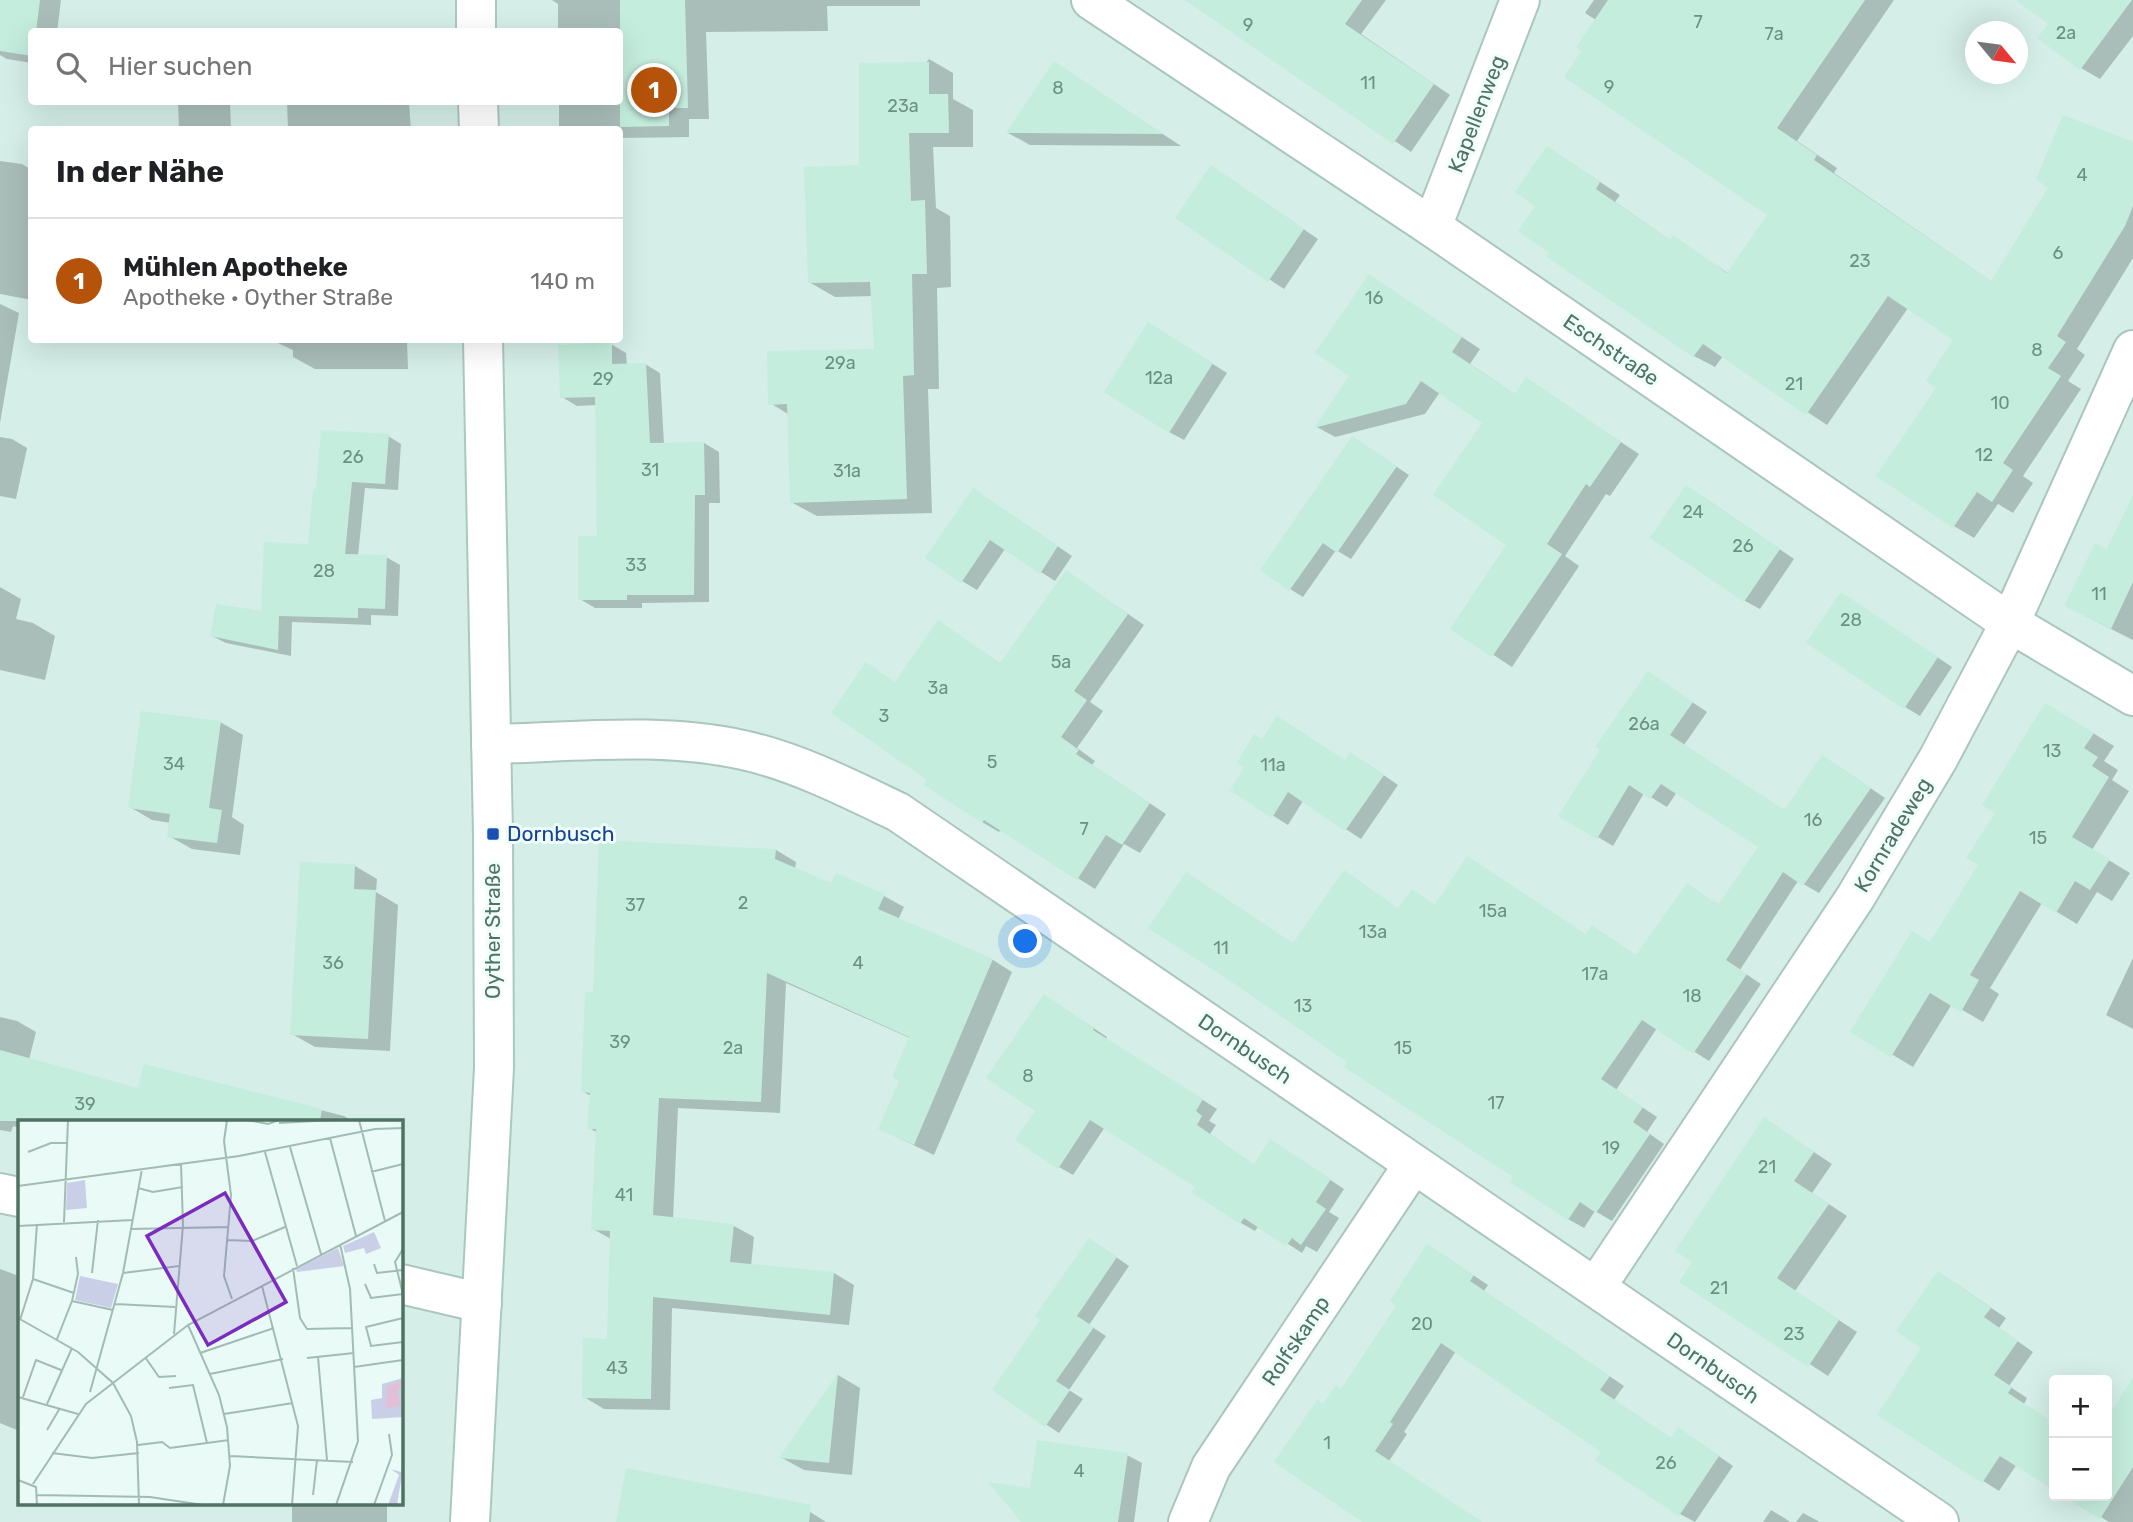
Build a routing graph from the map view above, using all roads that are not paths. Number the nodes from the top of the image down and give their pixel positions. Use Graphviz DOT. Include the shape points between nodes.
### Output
graph roads {
  1 [pos="476,0"];
  2 [pos="1091,0"];
  3 [pos="1520,0"];
  4 [pos="477,28"];
  5 [pos="478,105"];
  6 [pos="479,126"];
  7 [pos="1432,227"];
  8 [pos="483,343"];
  9 [pos="2133,350"];
  10 [pos="2010,622"];
  11 [pos="2133,696"];
  12 [pos="491,744"];
  13 [pos="1413,1165"];
  14 [pos="0,1193"];
  15 [pos="18,1197"];
  16 [pos="402,1284"];
  17 [pos="1596,1287"];
  18 [pos="482,1303"];
  19 [pos="470,1522"];
  20 [pos="1188,1522"];
  21 [pos="1939,1522"];
  1 -- 4 [label="street"];
  2 -- 7 [label="street, Eschstraße"];
  3 -- 7 [label="street, Kapellenweg"];
  5 -- 6 [label="street"];
  7 -- 10 [label="street, Eschstraße"];
  8 -- 12 [label="street, Oyther Straße"];
  9 -- 10 [label="street, Kornradeweg"];
  10 -- 11 [label="street, Eschstraße"];
  10 -- 17 [label="street, Kornradeweg" via="1938,760 1855,898"];
  12 -- 13 [label="street, Dornbusch" via="670,740 744,750 818,774 898,812"];
  12 -- 18 [label="street, Oyther Straße" via="494,1068"];
  13 -- 17 [label="street, Dornbusch"];
  13 -- 20 [label="street, Rolfskamp" via="1212,1467"];
  14 -- 15 [label="street"];
  16 -- 18 [label="street"];
  17 -- 21 [label="street, Dornbusch"];
  18 -- 19 [label="street, Oyther Straße"];
}
